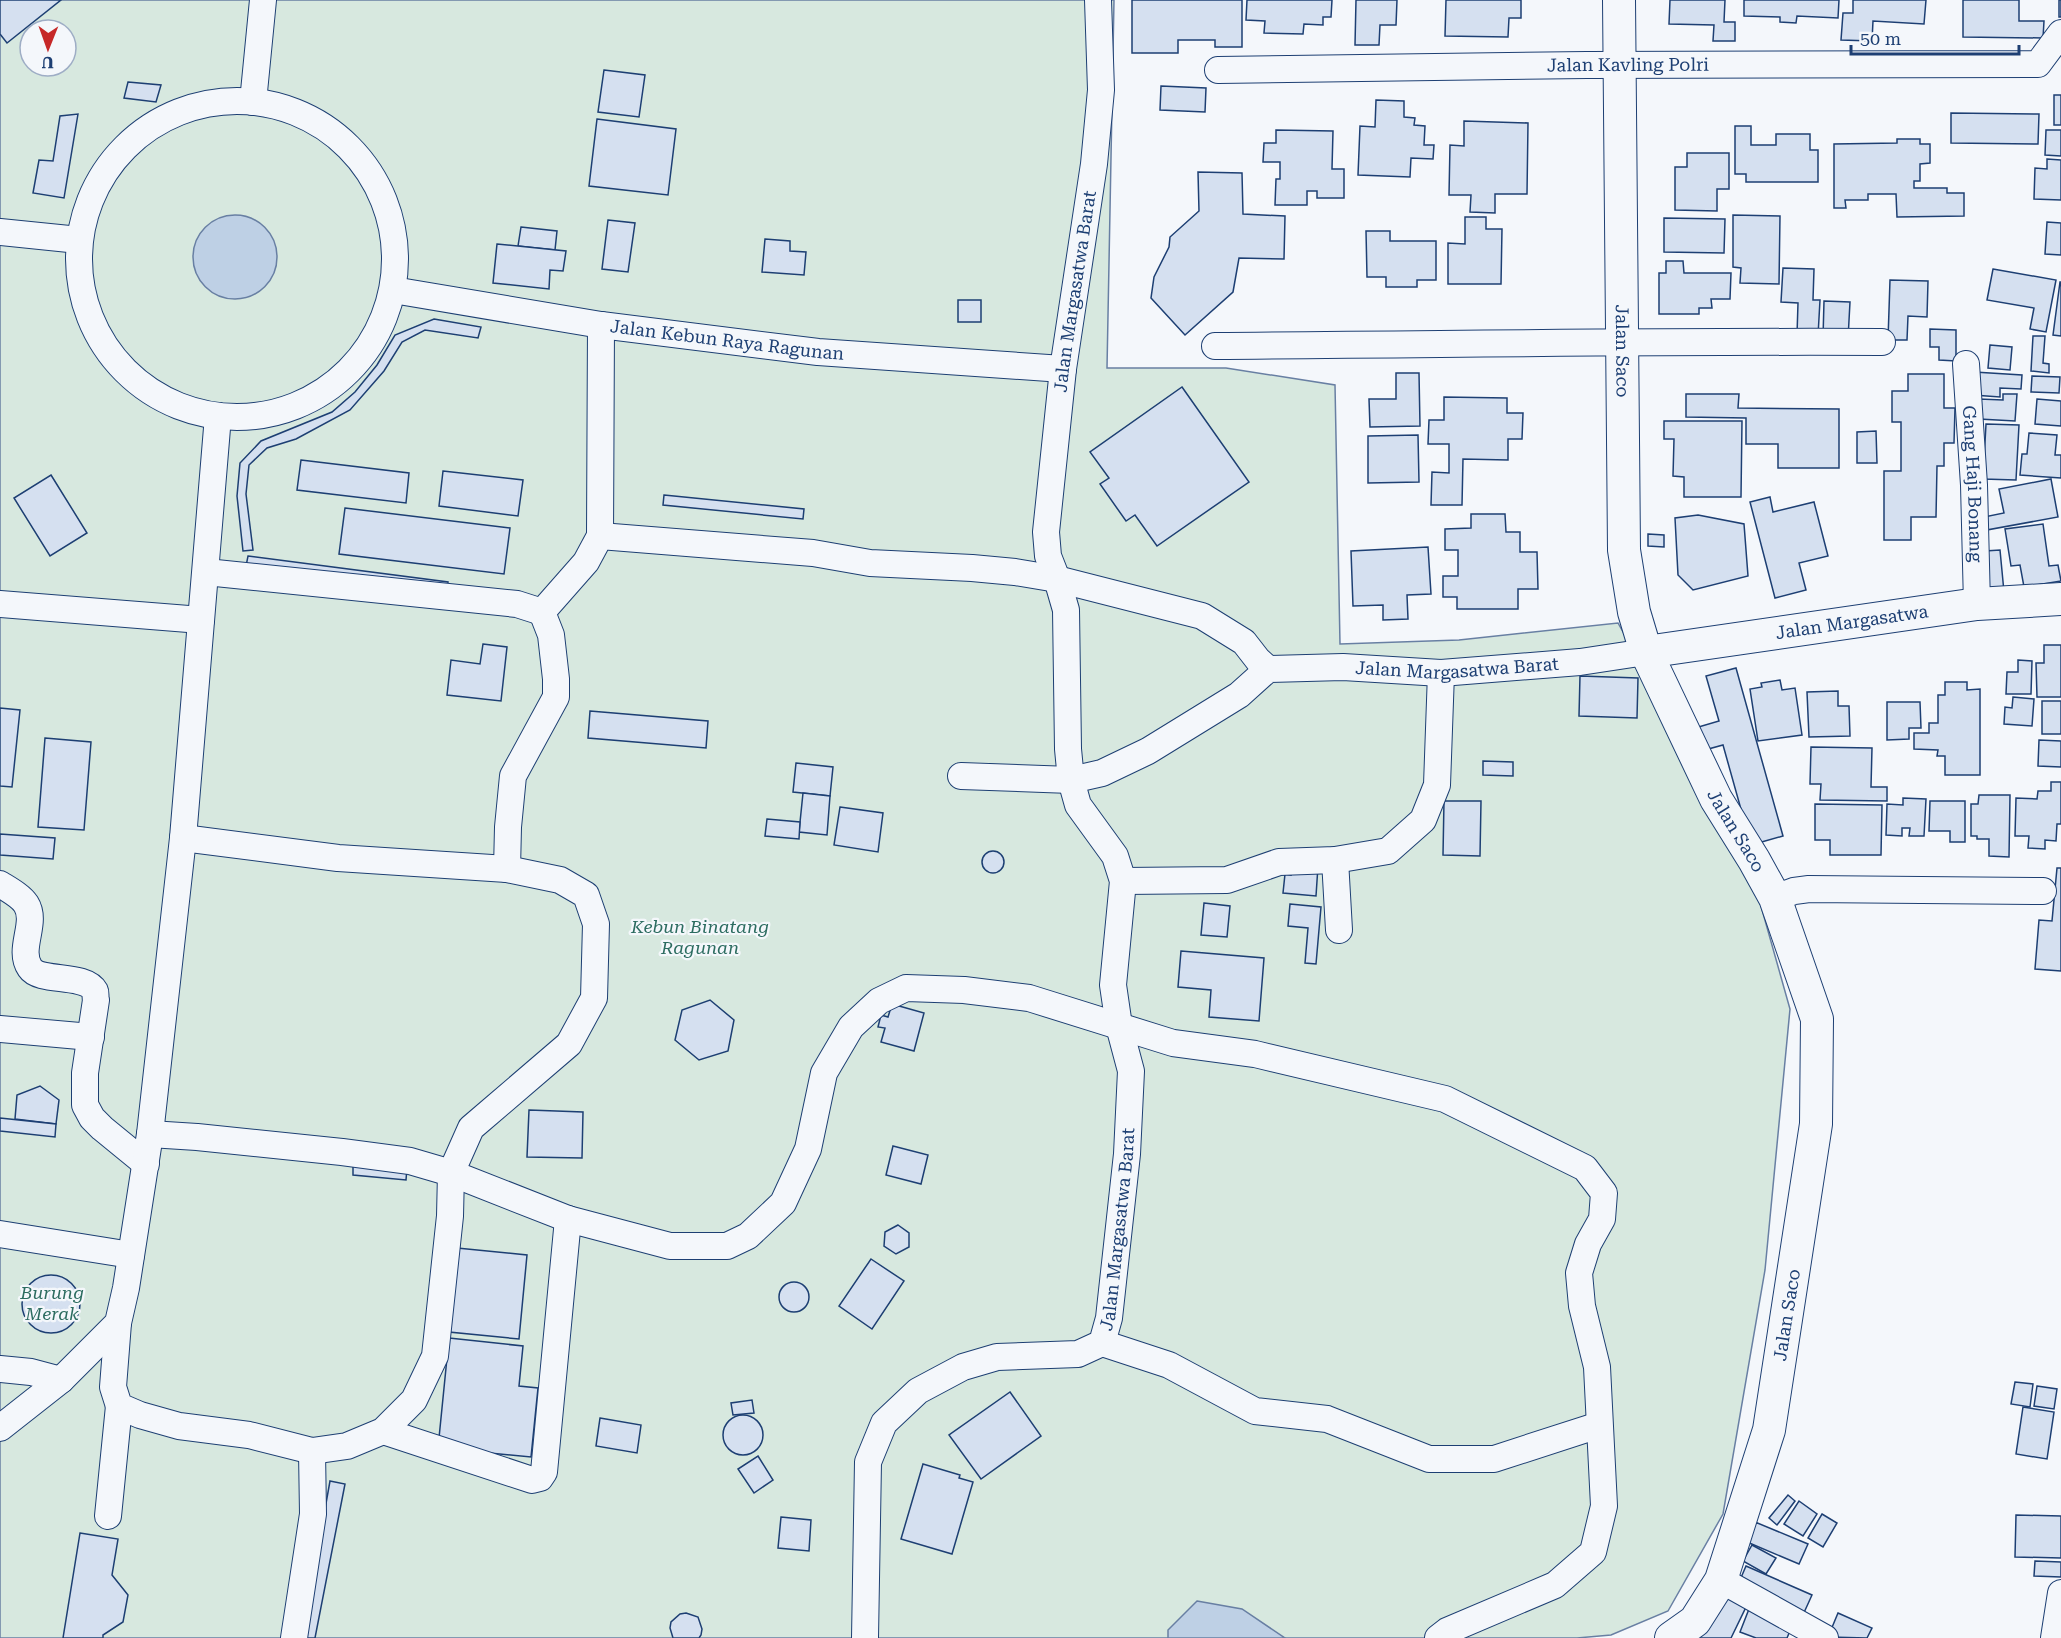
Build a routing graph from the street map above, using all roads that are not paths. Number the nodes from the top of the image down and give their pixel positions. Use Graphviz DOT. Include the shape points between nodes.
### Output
graph roads {
  1 [pos="263,0"];
  2 [pos="1098,0"];
  3 [pos="1619,0"];
  4 [pos="2061,33"];
  5 [pos="1620,67"];
  6 [pos="1218,70"];
  7 [pos="253,102"];
  8 [pos="0,232"];
  9 [pos="79,240"];
  10 [pos="393,290"];
  11 [pos="601,325"];
  12 [pos="1621,342"];
  13 [pos="1882,342"];
  14 [pos="1215,346"];
  15 [pos="1966,364"];
  16 [pos="1063,369"];
  17 [pos="218,416"];
  18 [pos="600,536"];
  19 [pos="206,572"];
  20 [pos="1057,579"];
  21 [pos="2061,599"];
  22 [pos="0,604"];
  23 [pos="1977,604"];
  24 [pos="542,612"];
  25 [pos="201,620"];
  26 [pos="1646,652"];
  27 [pos="1268,669"];
  28 [pos="1441,673"];
  29 [pos="961,776"];
  30 [pos="1071,780"];
  31 [pos="183,838"];
  32 [pos="1335,860"];
  33 [pos="507,869"];
  34 [pos="1123,881"];
  35 [pos="0,884"];
  36 [pos="2043,891"];
  37 [pos="1774,898"];
  38 [pos="1339,930"];
  39 [pos="1119,1026"];
  40 [pos="0,1029"];
  41 [pos="92,1037"];
  42 [pos="150,1134"];
  43 [pos="146,1164"];
  44 [pos="452,1173"];
  45 [pos="568,1219"];
  46 [pos="0,1234"];
  47 [pos="131,1255"];
  48 [pos="118,1323"];
  49 [pos="1102,1344"];
  50 [pos="0,1369"];
  51 [pos="61,1380"];
  52 [pos="119,1406"];
  53 [pos="1599,1425"];
  54 [pos="0,1428"];
  55 [pos="383,1431"];
  56 [pos="312,1450"];
  57 [pos="108,1516"];
  58 [pos="1721,1580"];
  59 [pos="2061,1593"];
  60 [pos="294,1638"];
  61 [pos="865,1638"];
  62 [pos="1438,1638"];
  63 [pos="1671,1638"];
  64 [pos="1825,1638"];
  65 [pos="2054,1638"];
  1 -- 7 [label="street"];
  2 -- 16 [label="street, Jalan Margasatwa Barat" via="1100,101"];
  3 -- 5 [label="main road, Jalan Saco"];
  4 -- 5 [label="street, Jalan Kavling Polri" via="2038,64"];
  5 -- 6 [label="street, Jalan Kavling Polri"];
  5 -- 12 [label="main road, Jalan Saco"];
  7 -- 9 [label="street" via="214,103 176,113 142,132 111,162 90,199"];
  7 -- 10 [label="street" via="292,111 328,130 358,157 380,191 393,229"];
  8 -- 9 [label="street"];
  9 -- 17 [label="street" via="79,282 91,322 112,357 142,386 178,406"];
  10 -- 11 [label="street, Jalan Kebun Raya Ragunan"];
  10 -- 17 [label="street" via="380,327 359,360 330,387 296,405 258,416"];
  11 -- 16 [label="street, Jalan Kebun Raya Ragunan" via="818,352"];
  11 -- 18 [label="street"];
  12 -- 13 [label="street"];
  12 -- 14 [label="street"];
  12 -- 26 [label="main road, Jalan Saco" via="1624,550 1634,612"];
  15 -- 23 [label="street, Gang Haji Bonang"];
  16 -- 20 [label="street, Jalan Margasatwa Barat" via="1046,532 1048,556"];
  17 -- 19 [label="street"];
  18 -- 20 [label="street" via="813,553 870,563 1015,572"];
  18 -- 24 [label="street" via="586,562"];
  19 -- 24 [label="street" via="517,604"];
  19 -- 25 [label="street"];
  20 -- 27 [label="street" via="1202,616 1244,642"];
  20 -- 30 [label="street, Jalan Margasatwa Barat" via="1066,610"];
  21 -- 23 [label="main road, Jalan Margasatwa"];
  22 -- 25 [label="street"];
  23 -- 26 [label="main road, Jalan Margasatwa"];
  24 -- 33 [label="street" via="552,635 556,697 513,776"];
  25 -- 31 [label="street"];
  26 -- 28 [label="street, Jalan Margasatwa Barat" via="1581,662"];
  26 -- 37 [label="main road, Jalan Saco" via="1716,799"];
  27 -- 28 [label="street, Jalan Margasatwa Barat" via="1343,667"];
  27 -- 30 [label="street" via="1239,695 1148,751 1102,773"];
  28 -- 32 [label="street" via="1437,786 1423,820 1388,851"];
  29 -- 30 [label="street"];
  30 -- 34 [label="street, Jalan Margasatwa Barat" via="1078,805 1115,856"];
  31 -- 33 [label="street" via="338,858"];
  31 -- 42 [label="street"];
  32 -- 34 [label="street" via="1279,862 1227,879"];
  32 -- 38 [label="street"];
  33 -- 44 [label="street" via="560,880 586,895 596,924 594,998 569,1044 471,1128"];
  34 -- 39 [label="street, Jalan Margasatwa Barat" via="1113,985"];
  35 -- 41 [label="street" via="26,903 30,916 26,956 30,969 40,976 89,985 94,991"];
  36 -- 37 [label="street" via="1809,889"];
  37 -- 58 [label="main road, Jalan Saco" via="1817,1019 1816,1124 1769,1430"];
  39 -- 45 [label="street" via="1029,998 906,988 879,1001 851,1027 824,1073 808,1149 783,1203 748,1236 727,1246 670,1246"];
  39 -- 49 [label="street, Jalan Margasatwa Barat" via="1131,1071 1128,1155 1109,1318"];
  39 -- 53 [label="street" via="1173,1043 1255,1054 1445,1099 1585,1168 1604,1193 1602,1220 1588,1244 1579,1273 1582,1306 1597,1367"];
  40 -- 41 [label="street"];
  41 -- 43 [label="street" via="85,1073 85,1105 102,1128"];
  42 -- 43 [label="street"];
  42 -- 44 [label="street" via="342,1152 410,1161"];
  43 -- 47 [label="street"];
  44 -- 45 [label="street"];
  44 -- 55 [label="street" via="435,1356 414,1400"];
  45 -- 55 [label="street" via="544,1472 540,1478 532,1480"];
  46 -- 47 [label="street"];
  47 -- 48 [label="street"];
  48 -- 51 [label="street"];
  48 -- 52 [label="street" via="113,1387"];
  49 -- 53 [label="street" via="1169,1365 1256,1411 1327,1419 1429,1459 1494,1459"];
  49 -- 61 [label="street, Jalan Margasatwa Barat" via="1078,1354 997,1357 963,1367 918,1391 884,1423 868,1462"];
  50 -- 51 [label="street"];
  51 -- 54 [label="street"];
  52 -- 56 [label="street" via="179,1426 249,1435"];
  52 -- 57 [label="street"];
  53 -- 62 [label="street" via="1604,1506 1593,1552 1555,1585"];
  55 -- 56 [label="street" via="347,1446"];
  56 -- 60 [label="street" via="313,1514"];
  58 -- 63 [label="main road, Jalan Saco" via="1695,1621"];
  58 -- 64 [label="street"];
  59 -- 65 [label="street"];
}
